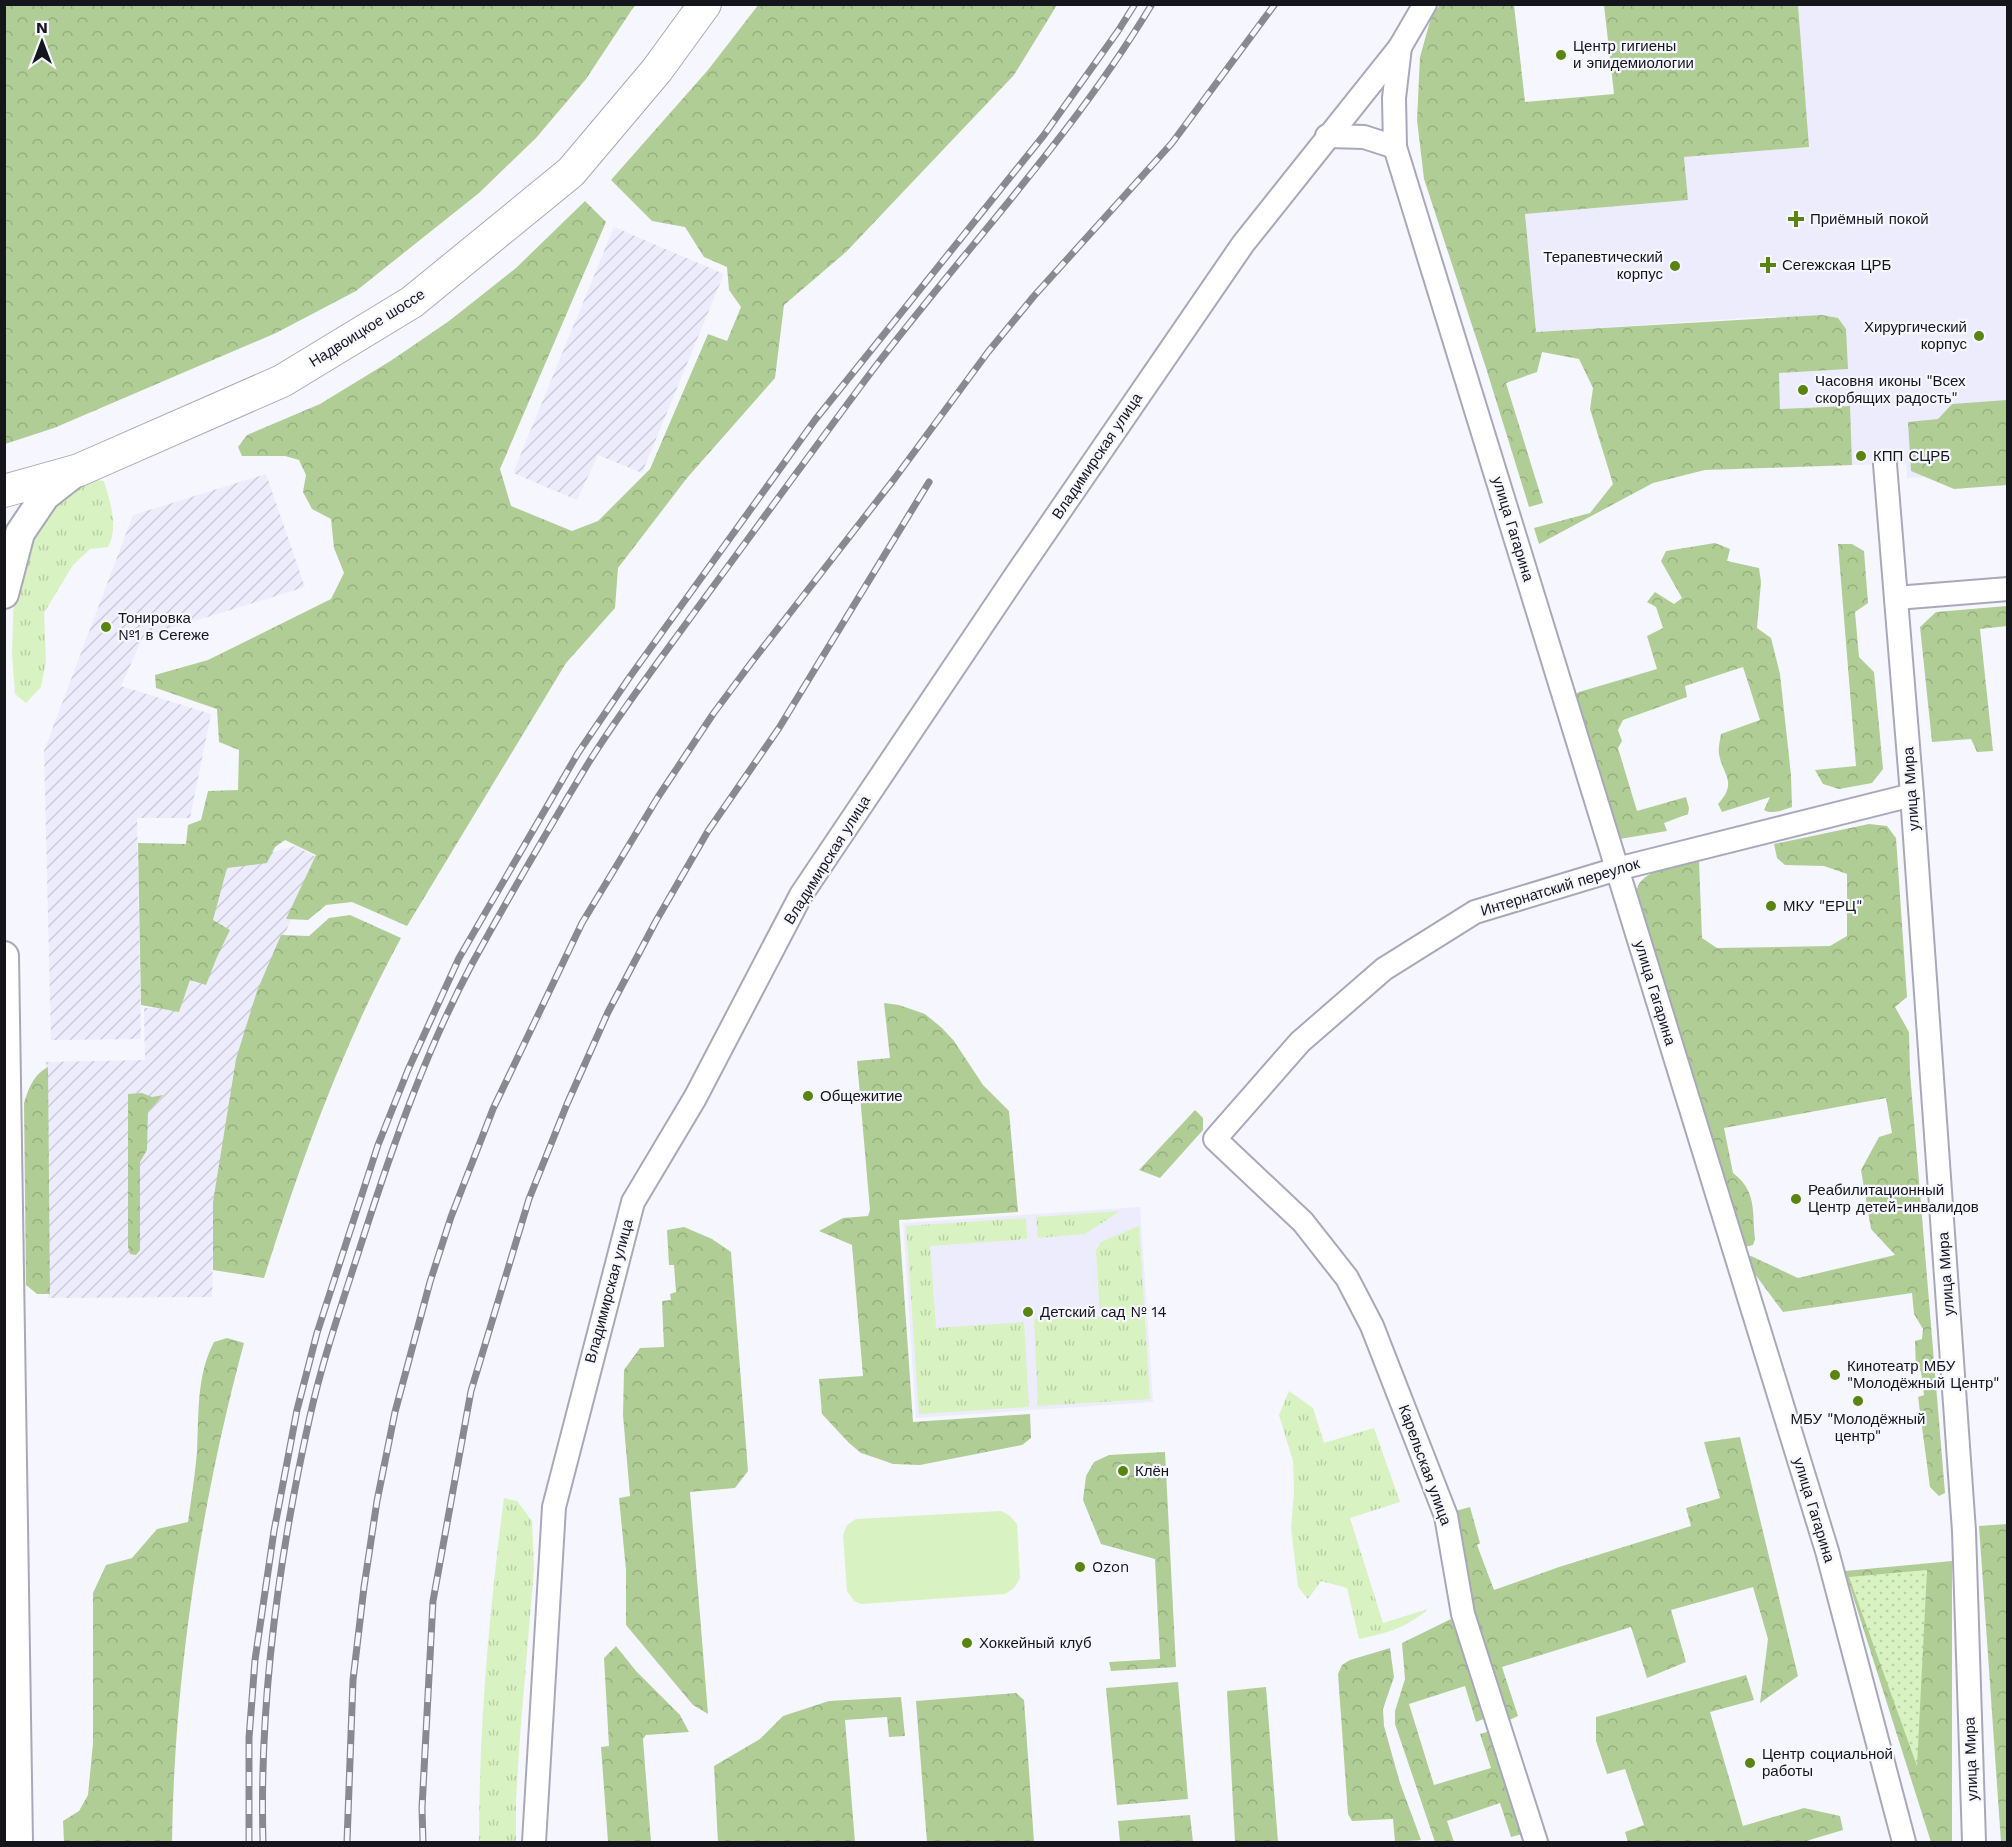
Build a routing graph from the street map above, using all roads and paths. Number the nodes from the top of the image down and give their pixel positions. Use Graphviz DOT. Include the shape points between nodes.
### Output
graph roads {
  1 [pos="705,4"];
  2 [pos="1425,4"];
  3 [pos="1400,47"];
  4 [pos="1327,136"];
  5 [pos="1395,147"];
  6 [pos="1885,464"];
  7 [pos="79,470"];
  8 [pos="4,491"];
  9 [pos="2007,589"];
  10 [pos="4,594"];
  11 [pos="1896,598"];
  12 [pos="1912,795"];
  13 [pos="1617,869"];
  14 [pos="4,956"];
  15 [pos="1215,1139"];
  16 [pos="8,1375"];
  17 [pos="18,1842"];
  18 [pos="534,1842"];
  19 [pos="1536,1842"];
  20 [pos="1904,1842"];
  21 [pos="1974,1842"];
  1 -- 7 [label="main road, Надвоицкое шоссе" via="657,70 571,172 412,302 282,381"];
  2 -- 3 [label="street, Владимирская улица"];
  3 -- 4 [label="street, Владимирская улица"];
  3 -- 5 [label="street, улица Гагарина" via="1394,98"];
  4 -- 5 [label="street" via="1364,137"];
  4 -- 18 [label="street, Владимирская улица" via="1243,244 801,895 695,1098 633,1202 554,1507"];
  5 -- 13 [label="street, улица Гагарина"];
  6 -- 11 [label="street, улица Мира"];
  7 -- 8 [label="main road, Надвоицкое шоссе"];
  7 -- 10 [label="street" via="45,496 20,533"];
  9 -- 11 [label="street"];
  11 -- 12 [label="street, улица Мира"];
  12 -- 13 [label="street, Интернатский переулок"];
  12 -- 21 [label="street, улица Мира" via="1964,1531"];
  13 -- 15 [label="street, Интернатский переулок" via="1475,912 1384,969 1300,1042"];
  13 -- 20 [label="street, улица Гагарина" via="1827,1551"];
  14 -- 16 [label="street"];
  15 -- 19 [label="street, Карельская улица" via="1303,1222 1347,1278 1372,1326 1446,1516 1463,1614"];
  16 -- 17 [label="street"];
}
